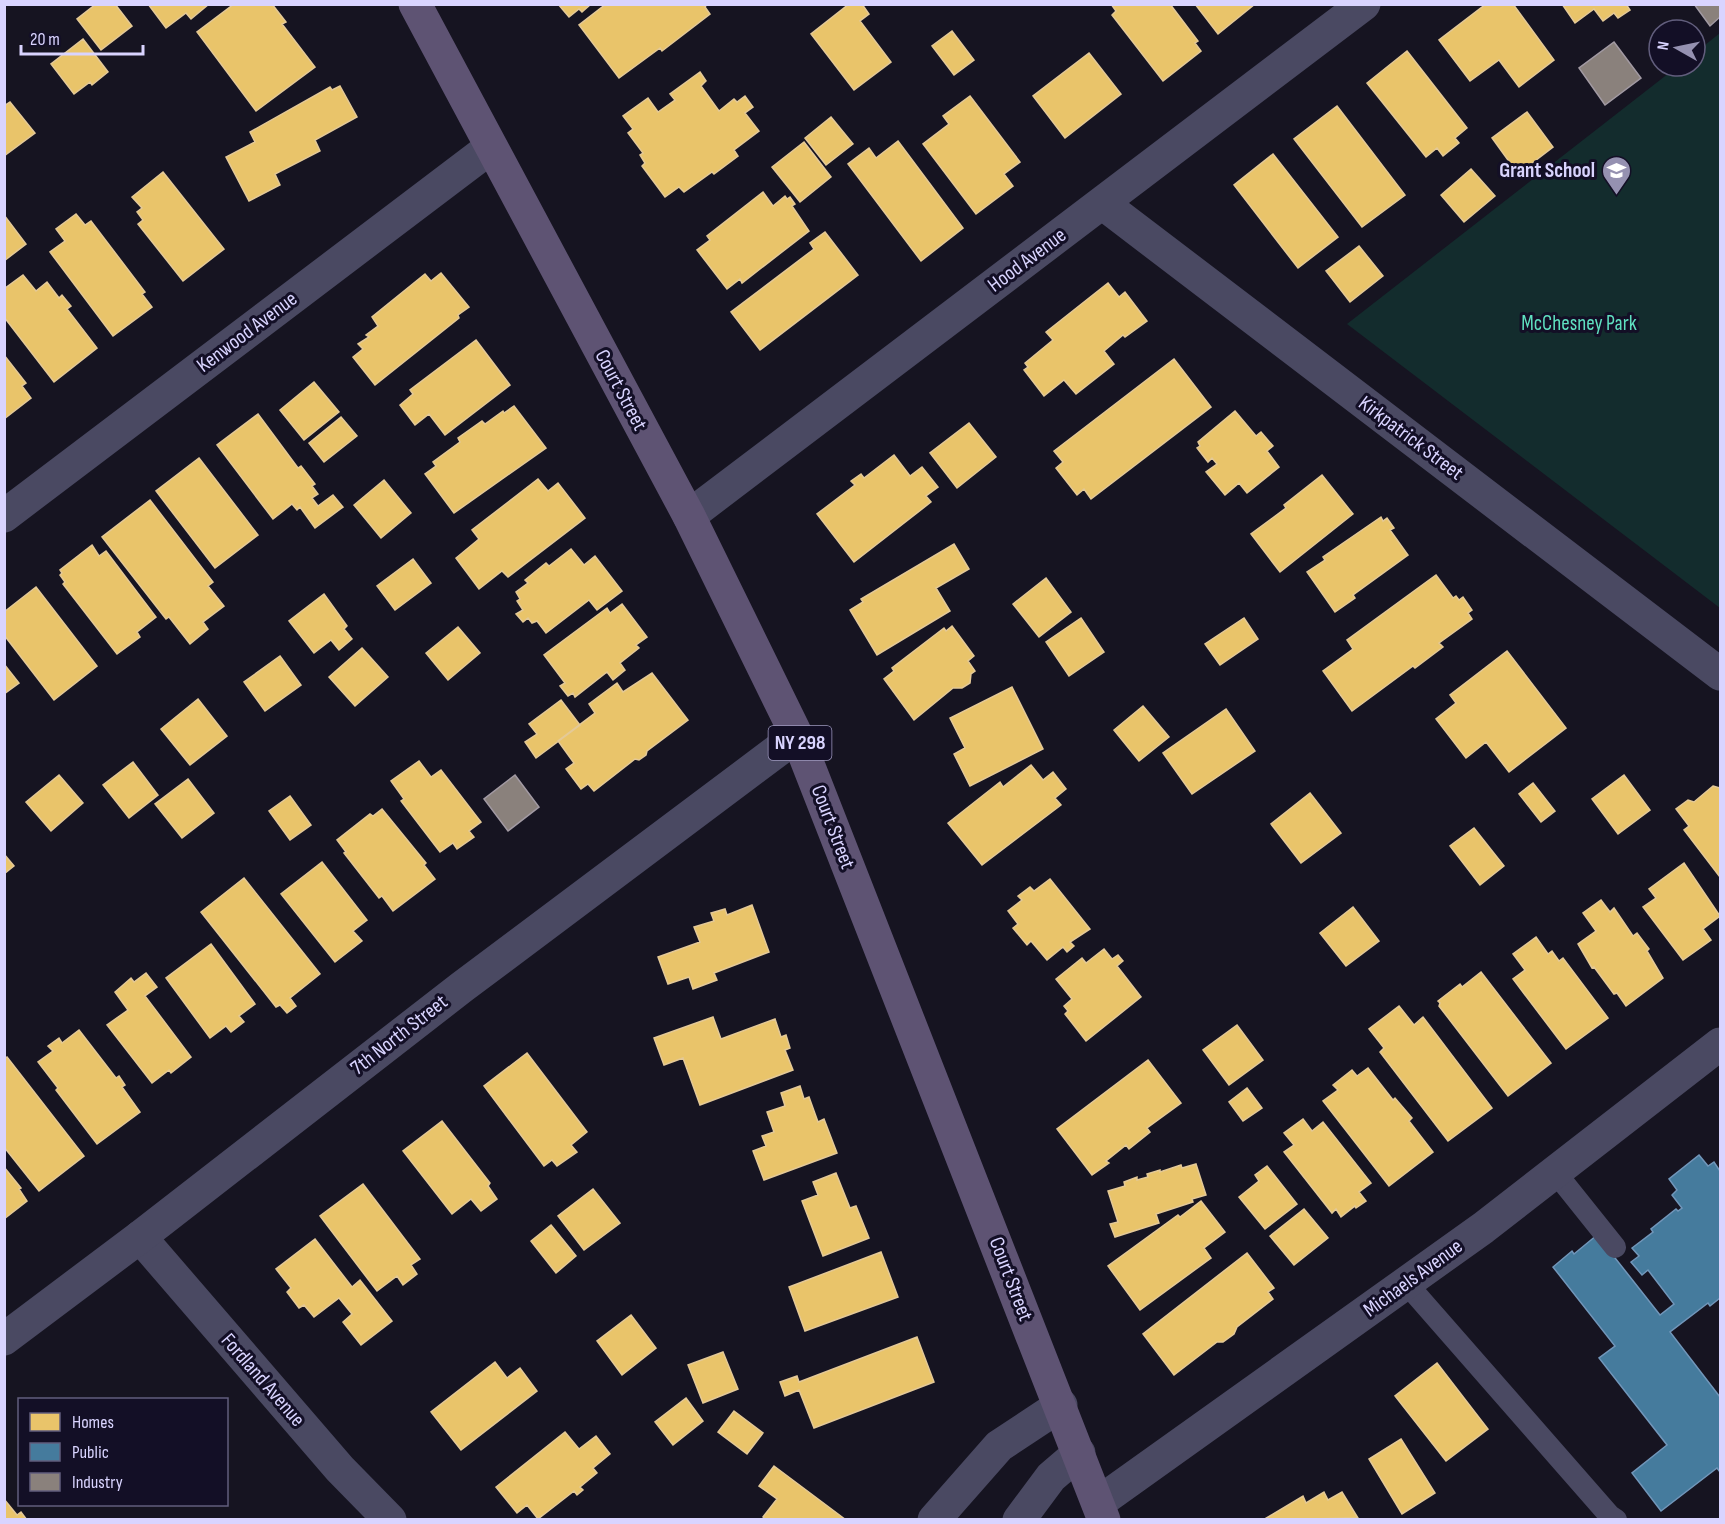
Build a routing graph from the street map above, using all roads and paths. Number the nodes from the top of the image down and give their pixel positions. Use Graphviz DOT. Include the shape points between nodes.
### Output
graph roads {
  1 [pos="415,4"];
  2 [pos="1364,4"];
  3 [pos="490,148"];
  4 [pos="1102,203"];
  5 [pos="4,516"];
  6 [pos="689,516"];
  7 [pos="1720,674"];
  8 [pos="797,736"];
  9 [pos="1720,1044"];
  10 [pos="1555,1172"];
  11 [pos="140,1237"];
  12 [pos="1616,1247"];
  13 [pos="1406,1283"];
  14 [pos="4,1339"];
  15 [pos="1061,1405"];
  16 [pos="1079,1452"];
  17 [pos="1101,1511"];
  18 [pos="390,1520"];
  19 [pos="934,1520"];
  20 [pos="1019,1520"];
  21 [pos="1616,1520"];
  1 -- 3 [label="main road, Court Street / NY 298"];
  2 -- 4 [label="street, Hood Avenue"];
  3 -- 5 [label="street, Kenwood Avenue"];
  3 -- 6 [label="main road, Court Street / NY 298"];
  4 -- 6 [label="street, Hood Avenue"];
  4 -- 7 [label="street, Kirkpatrick Street"];
  6 -- 8 [label="main road, Court Street / NY 298"];
  8 -- 11 [label="street, 7th North Street" via="462,987"];
  8 -- 15 [label="main road, Court Street / NY 298"];
  9 -- 10 [label="street, Michaels Avenue"];
  10 -- 12 [label="lane"];
  10 -- 13 [label="street, Michaels Avenue"];
  11 -- 14 [label="street, 7th North Street"];
  11 -- 18 [label="street, Fordland Avenue" via="340,1469"];
  13 -- 17 [label="street, Michaels Avenue"];
  13 -- 21 [label="lane"];
  15 -- 16 [label="main road, Court Street / NY 298"];
  15 -- 19 [label="street" via="999,1446"];
  16 -- 17 [label="main road, Court Street / NY 298"];
  16 -- 20 [label="street" via="1051,1477"];
}
